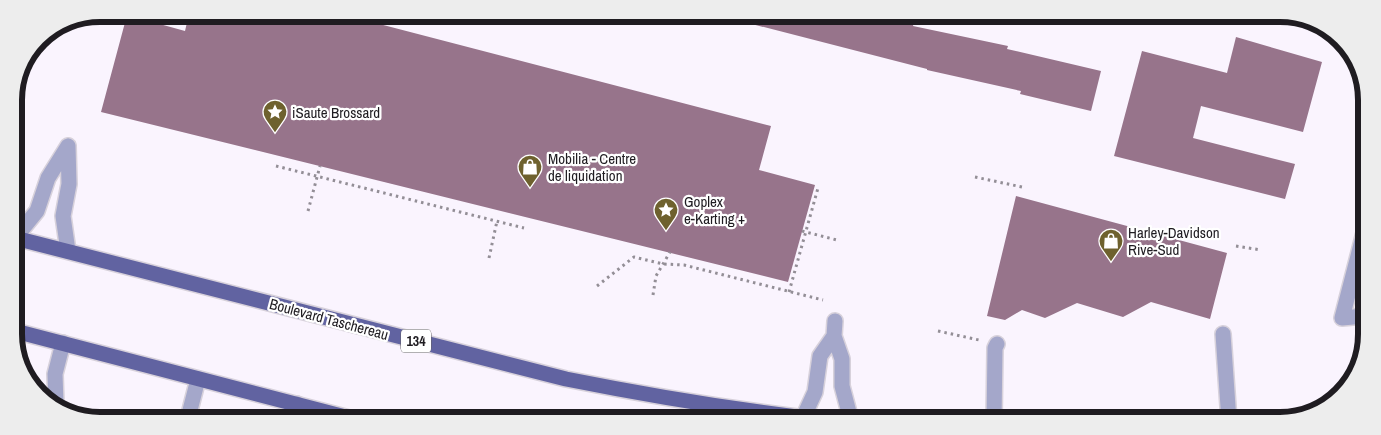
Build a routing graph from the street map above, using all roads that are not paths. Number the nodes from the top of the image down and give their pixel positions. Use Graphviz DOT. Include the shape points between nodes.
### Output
graph roads {
  1 [pos="22,229"];
  2 [pos="22,240"];
  3 [pos="68,251"];
  4 [pos="1358,256"];
  5 [pos="1358,317"];
  6 [pos="22,333"];
  7 [pos="1223,334"];
  8 [pos="63,343"];
  9 [pos="997,344"];
  10 [pos="198,379"];
  11 [pos="56,398"];
  12 [pos="295,411"];
  13 [pos="190,412"];
  14 [pos="757,412"];
  15 [pos="806,412"];
  16 [pos="850,412"];
  17 [pos="994,412"];
  18 [pos="1229,412"];
  1 -- 3 [label="lane" via="38,211 48,178 68,146 68,184 63,216"];
  2 -- 3 [label="main road, Boulevard Taschereau / 134"];
  3 -- 14 [label="main road, Boulevard Taschereau / 134" via="566,379"];
  4 -- 5 [label="lane" via="1342,318"];
  6 -- 8 [label="main road"];
  7 -- 18 [label="lane"];
  8 -- 10 [label="main road"];
  8 -- 11 [label="lane" via="55,374"];
  9 -- 17 [label="lane"];
  10 -- 12 [label="main road"];
  10 -- 13 [label="lane"];
  15 -- 16 [label="lane" via="815,392 820,356 835,328 842,359 842,386"];
}
